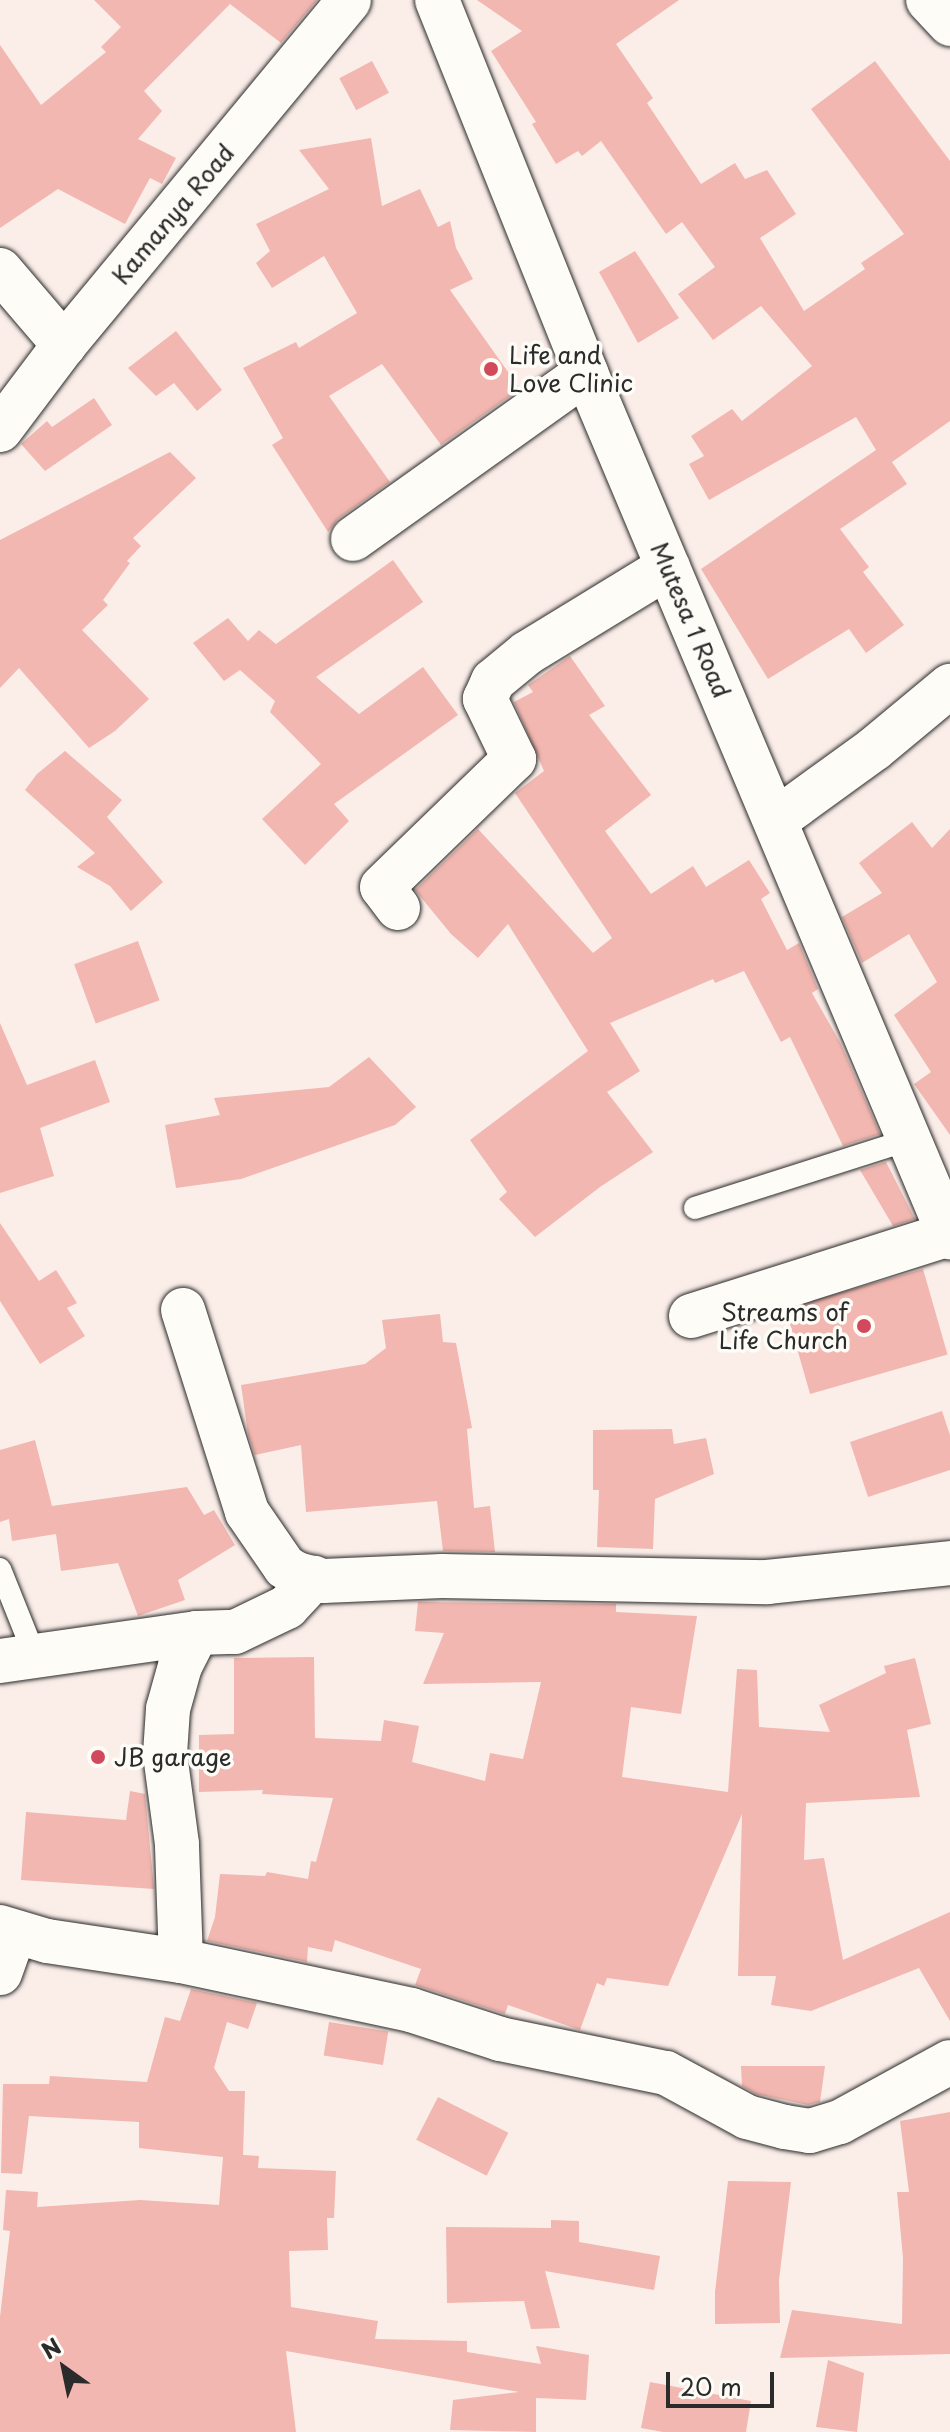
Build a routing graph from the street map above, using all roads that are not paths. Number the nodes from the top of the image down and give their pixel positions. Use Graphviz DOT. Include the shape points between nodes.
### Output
graph roads {
  1 [pos="349,0"];
  2 [pos="437,0"];
  3 [pos="928,0"];
  4 [pos="950,24"];
  5 [pos="0,270"];
  6 [pos="64,345"];
  7 [pos="586,373"];
  8 [pos="0,430"];
  9 [pos="353,539"];
  10 [pos="668,567"];
  11 [pos="950,686"];
  12 [pos="776,820"];
  13 [pos="398,908"];
  14 [pos="908,1140"];
  15 [pos="695,1208"];
  16 [pos="949,1236"];
  17 [pos="183,1310"];
  18 [pos="691,1316"];
  19 [pos="950,1563"];
  20 [pos="0,1569"];
  21 [pos="314,1578"];
  22 [pos="197,1633"];
  23 [pos="17,1657"];
  24 [pos="5,1945"];
  25 [pos="181,1961"];
  26 [pos="950,2062"];
  1 -- 6 [label="street, Kamanya Road"];
  2 -- 7 [label="street, Mutesa 1 Road"];
  3 -- 4 [label="street"];
  5 -- 6 [label="street"];
  6 -- 8 [label="street, Kamanya Road"];
  7 -- 9 [label="street"];
  7 -- 10 [label="street, Mutesa 1 Road"];
  10 -- 12 [label="street, Mutesa 1 Road"];
  10 -- 13 [label="street" via="527,653 493,681 485,699 514,759 382,887"];
  11 -- 12 [label="street"];
  12 -- 14 [label="street, Mutesa 1 Road"];
  14 -- 15 [label="lane"];
  14 -- 16 [label="street, Mutesa 1 Road"];
  16 -- 18 [label="street"];
  17 -- 21 [label="street" via="247,1512 285,1567"];
  19 -- 21 [label="street" via="767,1582"];
  20 -- 23 [label="lane"];
  21 -- 22 [label="street" via="287,1607 257,1625 235,1632"];
  22 -- 23 [label="street"];
  22 -- 25 [label="street" via="180,1666 168,1709 165,1754 177,1844"];
  24 -- 25 [label="street"];
  25 -- 26 [label="street" via="411,2010 500,2039 666,2073 747,2117 810,2131 840,2122"];
}
